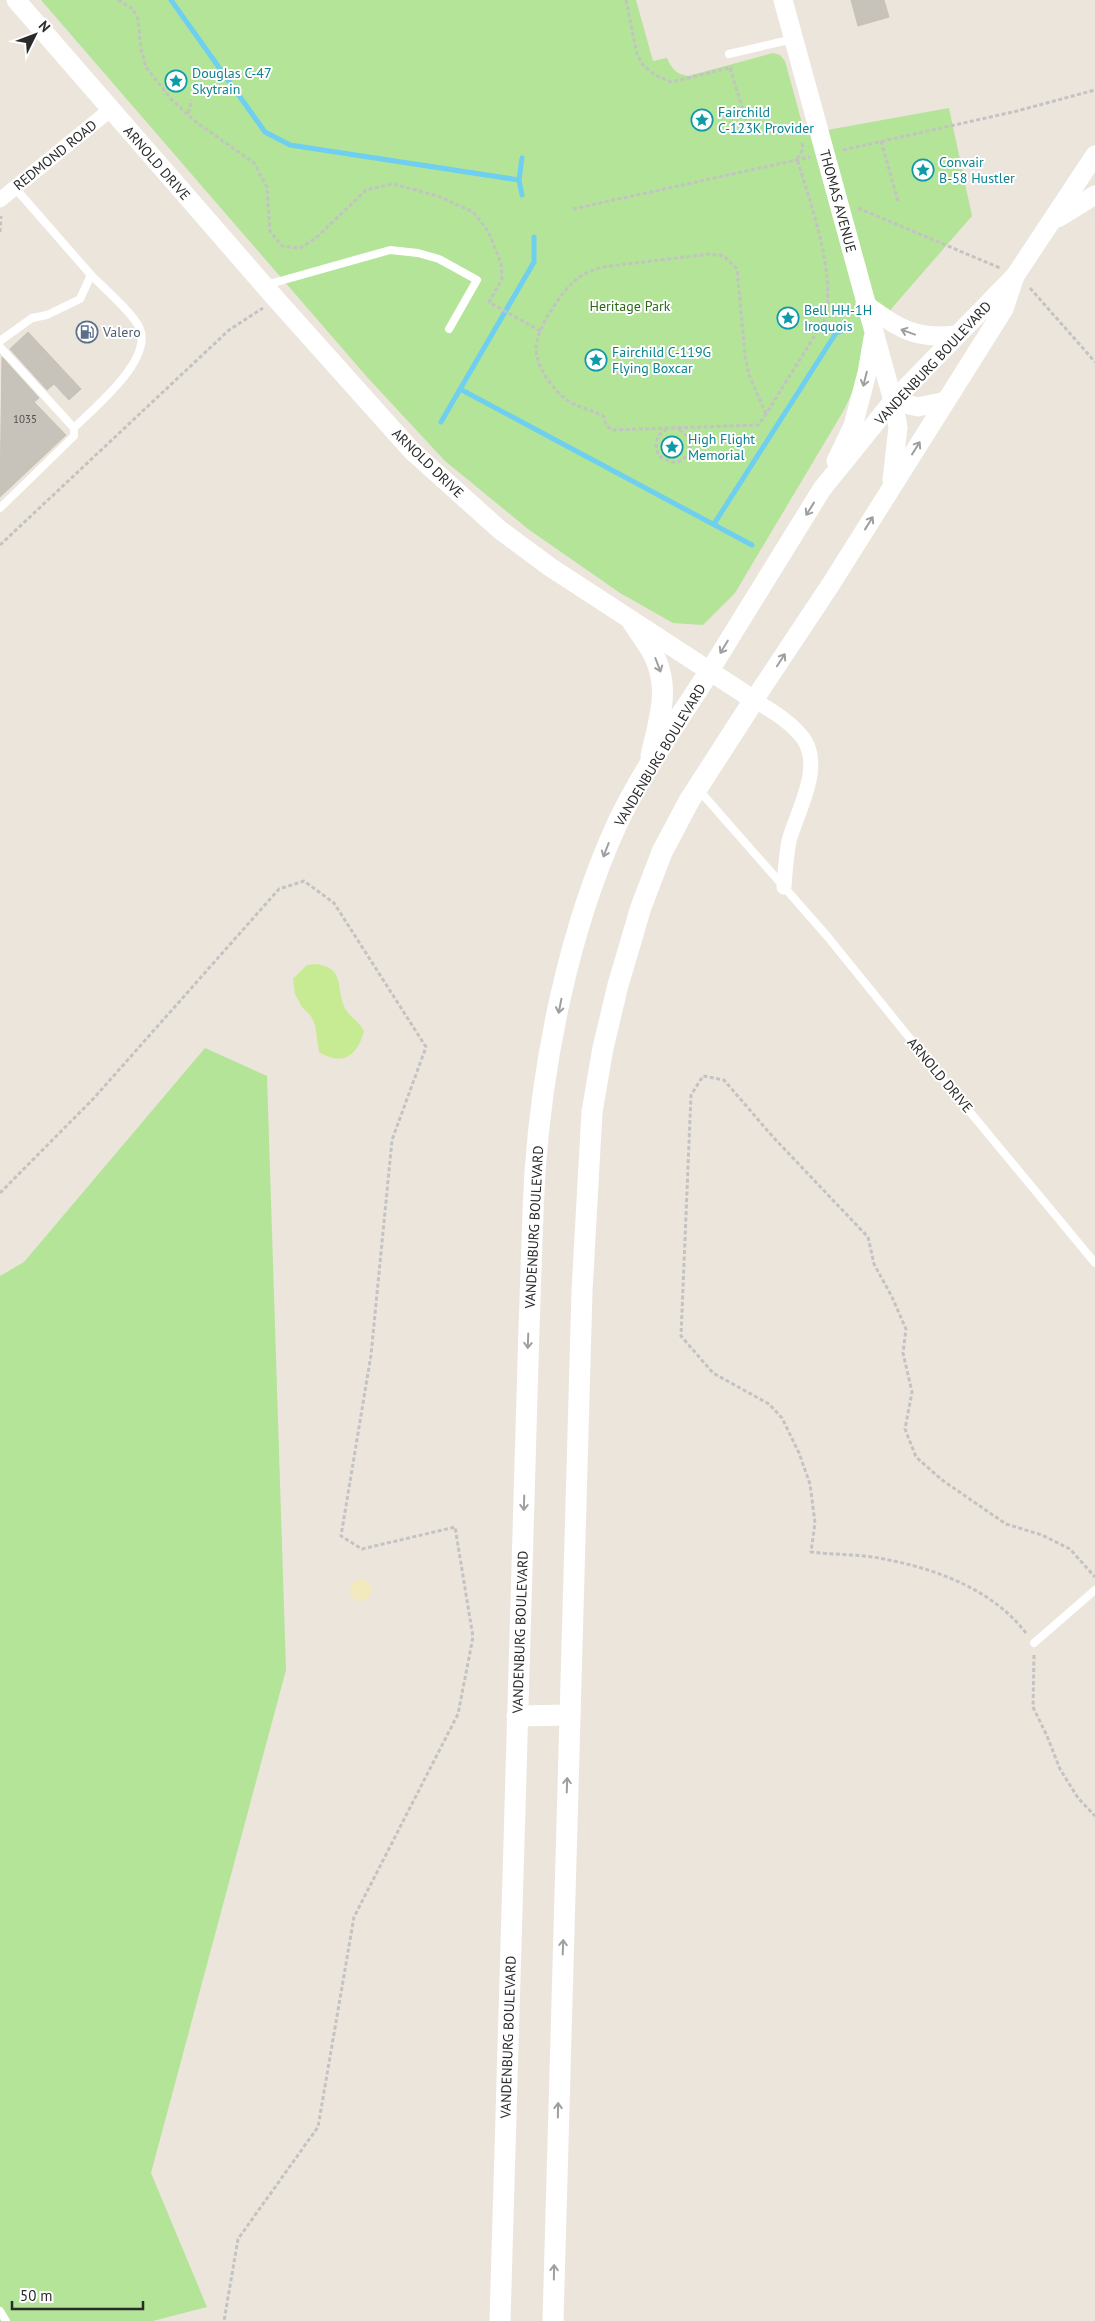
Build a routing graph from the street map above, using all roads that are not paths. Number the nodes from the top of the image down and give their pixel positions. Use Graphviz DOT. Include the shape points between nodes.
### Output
graph roads {
  1 [pos="16,0"];
  2 [pos="783,0"];
  3 [pos="793,39"];
  4 [pos="729,54"];
  5 [pos="110,110"];
  6 [pos="1095,155"];
  7 [pos="15,188"];
  8 [pos="1095,195"];
  9 [pos="0,200"];
  10 [pos="1052,221"];
  11 [pos="91,275"];
  12 [pos="1015,276"];
  13 [pos="270,292"];
  14 [pos="865,304"];
  15 [pos="449,329"];
  16 [pos="874,332"];
  17 [pos="956,335"];
  18 [pos="0,341"];
  19 [pos="0,347"];
  20 [pos="893,401"];
  21 [pos="946,401"];
  22 [pos="74,428"];
  23 [pos="822,489"];
  24 [pos="890,489"];
  25 [pos="0,508"];
  26 [pos="633,623"];
  27 [pos="709,672"];
  28 [pos="754,700"];
  29 [pos="647,772"];
  30 [pos="697,787"];
  31 [pos="784,887"];
  32 [pos="1095,1262"];
  33 [pos="1095,1590"];
  34 [pos="1034,1643"];
  35 [pos="570,1715"];
  36 [pos="517,1716"];
  37 [pos="0,2311"];
  38 [pos="6,2321"];
  39 [pos="500,2321"];
  40 [pos="553,2321"];
  1 -- 5 [label="street, ARNOLD DRIVE"];
  2 -- 3 [label="street, THOMAS AVENUE"];
  3 -- 4 [label="lane"];
  3 -- 14 [label="street, THOMAS AVENUE"];
  5 -- 7 [label="street, REDMOND ROAD"];
  5 -- 13 [label="street, ARNOLD DRIVE"];
  6 -- 10 [label="street, VANDENBURG BOULEVARD"];
  7 -- 9 [label="street, REDMOND ROAD"];
  7 -- 11 [label="lane"];
  8 -- 10 [label="street"];
  10 -- 12 [label="street, VANDENBURG BOULEVARD"];
  11 -- 18 [label="lane" via="80,299 47,315 32,318"];
  11 -- 22 [label="lane" via="140,329 141,344 135,363"];
  12 -- 17 [label="street, VANDENBURG BOULEVARD"];
  12 -- 21 [label="street, VANDENBURG BOULEVARD" via="1004,309"];
  13 -- 15 [label="lane" via="390,250 418,253 439,259 477,280"];
  13 -- 26 [label="street, ARNOLD DRIVE" via="412,451 500,530"];
  14 -- 16 [label="street, THOMAS AVENUE"];
  17 -- 14 [label="street, one-way" via="938,338 911,333"];
  16 -- 20 [label="street, THOMAS AVENUE"];
  16 -- 23 [label="street, one-way" via="853,426"];
  17 -- 20 [label="street, VANDENBURG BOULEVARD"];
  19 -- 22 [label="lane"];
  20 -- 21 [label="street" via="918,407"];
  20 -- 23 [label="street, VANDENBURG BOULEVARD"];
  20 -- 24 [label="street, THOMAS AVENUE" via="898,427"];
  24 -- 21 [label="street, VANDENBURG BOULEVARD, one-way"];
  22 -- 25 [label="lane" via="74,436"];
  23 -- 27 [label="street, VANDENBURG BOULEVARD, one-way"];
  28 -- 24 [label="street, VANDENBURG BOULEVARD, one-way"];
  26 -- 27 [label="street, ARNOLD DRIVE"];
  26 -- 29 [label="main road, one-way" via="656,658 664,692"];
  27 -- 28 [label="street, ARNOLD DRIVE"];
  27 -- 29 [label="main road, VANDENBURG BOULEVARD"];
  28 -- 30 [label="main road, VANDENBURG BOULEVARD"];
  28 -- 31 [label="street, ARNOLD DRIVE" via="793,726 804,739 810,756 810,774 790,841"];
  29 -- 36 [label="main road, VANDENBURG BOULEVARD, one-way" via="618,822 590,893 560,1005 544,1094 535,1171"];
  30 -- 31 [label="lane, ARNOLD DRIVE"];
  30 -- 35 [label="main road, VANDENBURG BOULEVARD" via="662,852 641,906 603,1048 592,1112 582,1291"];
  31 -- 32 [label="lane, ARNOLD DRIVE"];
  33 -- 34 [label="lane"];
  35 -- 36 [label="main road"];
  40 -- 35 [label="main road, VANDENBURG BOULEVARD, one-way"];
  36 -- 39 [label="main road, VANDENBURG BOULEVARD"];
  37 -- 38 [label="lane"];
}
